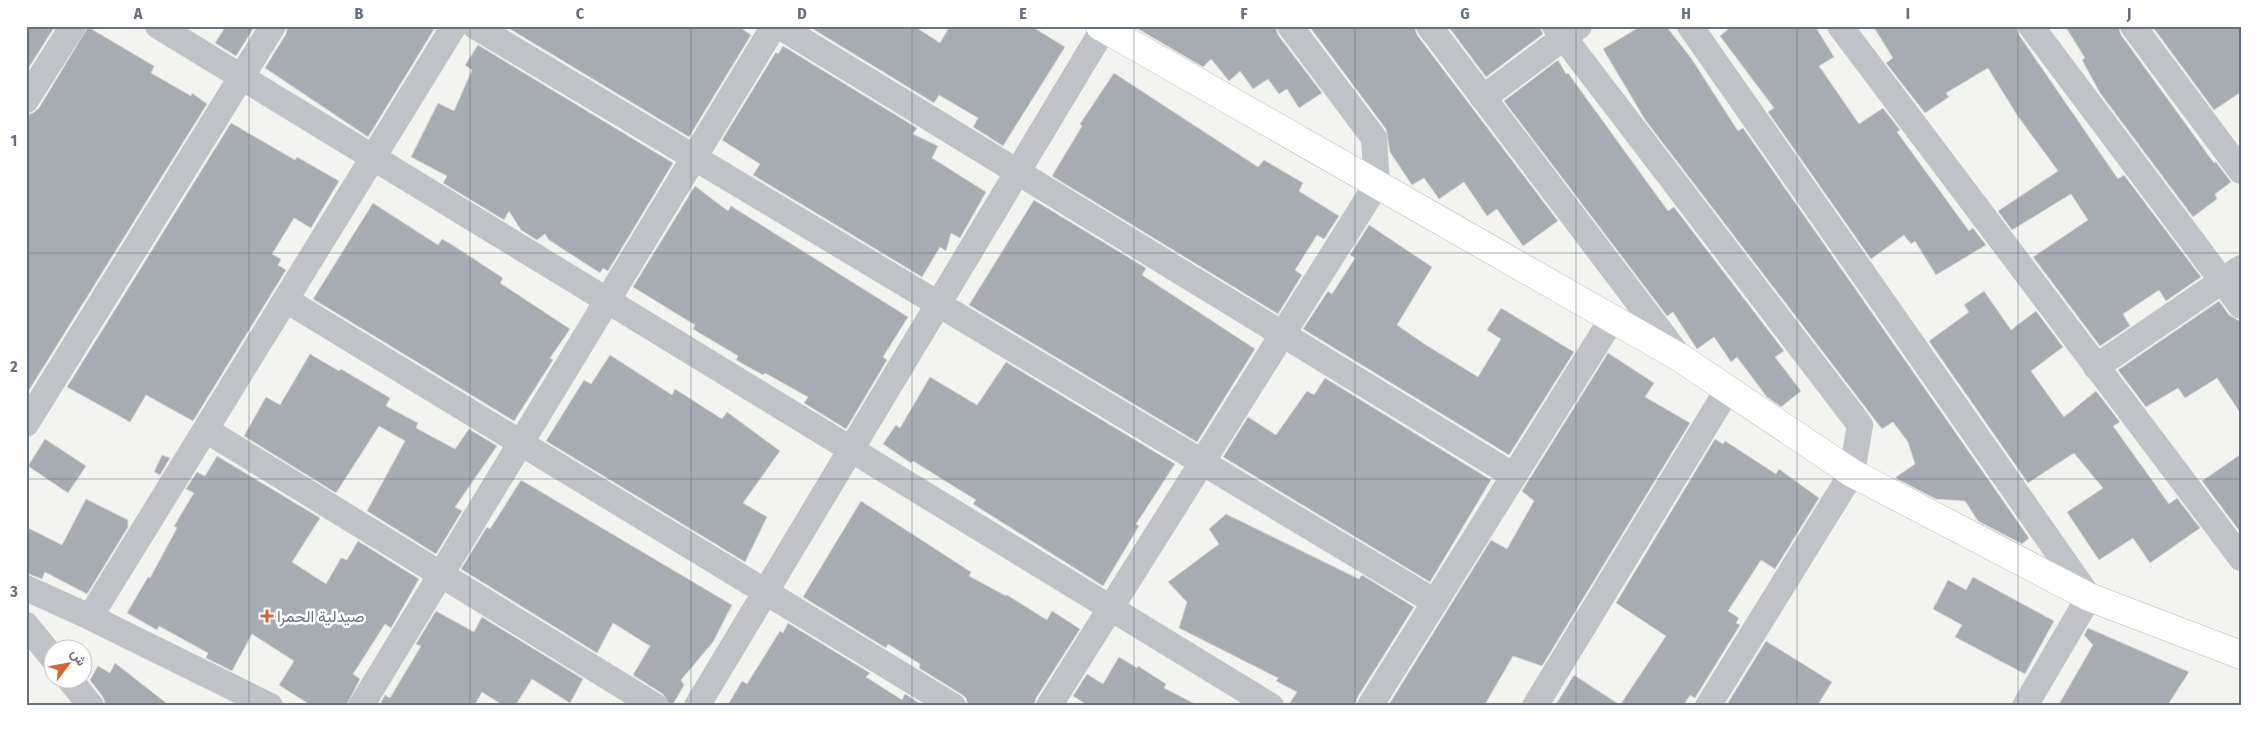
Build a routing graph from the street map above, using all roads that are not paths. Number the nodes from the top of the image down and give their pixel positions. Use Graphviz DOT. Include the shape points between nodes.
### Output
graph roads {
  1 [pos="73,26"];
  2 [pos="158,26"];
  3 [pos="273,26"];
  4 [pos="454,26"];
  5 [pos="475,26"];
  6 [pos="774,26"];
  7 [pos="779,26"];
  8 [pos="1290,26"];
  9 [pos="1428,26"];
  10 [pos="1690,26"];
  11 [pos="1840,26"];
  12 [pos="2031,26"];
  13 [pos="2133,26"];
  14 [pos="1102,27"];
  15 [pos="1566,30"];
  16 [pos="242,77"];
  17 [pos="1483,98"];
  18 [pos="26,100"];
  19 [pos="374,158"];
  20 [pos="694,158"];
  21 [pos="2241,171"];
  22 [pos="1017,172"];
  23 [pos="1377,184"];
  24 [pos="2232,274"];
  25 [pos="286,300"];
  26 [pos="607,300"];
  27 [pos="938,304"];
  28 [pos="2241,306"];
  29 [pos="1612,319"];
  30 [pos="1283,334"];
  31 [pos="1679,357"];
  32 [pos="2096,367"];
  33 [pos="1728,389"];
  34 [pos="26,424"];
  35 [pos="206,430"];
  36 [pos="521,443"];
  37 [pos="851,449"];
  38 [pos="1203,462"];
  39 [pos="1852,473"];
  40 [pos="1514,476"];
  41 [pos="2241,558"];
  42 [pos="441,574"];
  43 [pos="26,588"];
  44 [pos="766,592"];
  45 [pos="2090,597"];
  46 [pos="1435,602"];
  47 [pos="1111,608"];
  48 [pos="90,617"];
  49 [pos="26,625"];
  50 [pos="42,645"];
  51 [pos="2241,655"];
  52 [pos="78,690"];
  53 [pos="91,706"];
  54 [pos="270,706"];
  55 [pos="361,706"];
  56 [pos="655,706"];
  57 [pos="698,706"];
  58 [pos="953,706"];
  59 [pos="1049,706"];
  60 [pos="1271,706"];
  61 [pos="1370,706"];
  62 [pos="1535,706"];
  63 [pos="1708,706"];
  64 [pos="2025,706"];
  1 -- 18 [label="street"];
  2 -- 16 [label="street"];
  3 -- 16 [label="street"];
  4 -- 19 [label="street"];
  5 -- 20 [label="street"];
  6 -- 20 [label="street"];
  7 -- 22 [label="street"];
  8 -- 23 [label="street" via="1374,138"];
  9 -- 17 [label="street"];
  10 -- 45 [label="street"];
  11 -- 32 [label="street"];
  12 -- 24 [label="street"];
  13 -- 21 [label="street"];
  14 -- 22 [label="street"];
  14 -- 23 [label="main road"];
  15 -- 17 [label="street"];
  15 -- 39 [label="street" via="1860,425"];
  16 -- 19 [label="street"];
  16 -- 34 [label="street"];
  17 -- 31 [label="street"];
  19 -- 25 [label="street"];
  19 -- 26 [label="street"];
  20 -- 26 [label="street"];
  20 -- 27 [label="street"];
  22 -- 27 [label="street"];
  22 -- 30 [label="street"];
  23 -- 29 [label="main road"];
  23 -- 30 [label="street"];
  24 -- 28 [label="street"];
  24 -- 32 [label="street"];
  25 -- 35 [label="street"];
  25 -- 36 [label="street"];
  26 -- 36 [label="street"];
  26 -- 37 [label="street"];
  27 -- 37 [label="street"];
  27 -- 38 [label="street"];
  29 -- 31 [label="main road"];
  29 -- 40 [label="street"];
  30 -- 38 [label="street"];
  30 -- 40 [label="street"];
  31 -- 33 [label="main road"];
  32 -- 41 [label="street"];
  33 -- 39 [label="main road"];
  33 -- 62 [label="street"];
  35 -- 42 [label="street"];
  35 -- 48 [label="street"];
  36 -- 42 [label="street"];
  36 -- 44 [label="street"];
  37 -- 44 [label="street"];
  37 -- 47 [label="street"];
  38 -- 46 [label="street"];
  38 -- 47 [label="street"];
  39 -- 45 [label="main road"];
  39 -- 63 [label="street"];
  40 -- 46 [label="street"];
  42 -- 55 [label="street"];
  42 -- 56 [label="street"];
  43 -- 48 [label="street"];
  44 -- 57 [label="street"];
  44 -- 58 [label="street"];
  45 -- 51 [label="main road"];
  45 -- 64 [label="street"];
  46 -- 61 [label="street"];
  47 -- 59 [label="street"];
  47 -- 60 [label="street"];
  48 -- 54 [label="street"];
  49 -- 50 [label="street"];
  52 -- 53 [label="street"];
}
